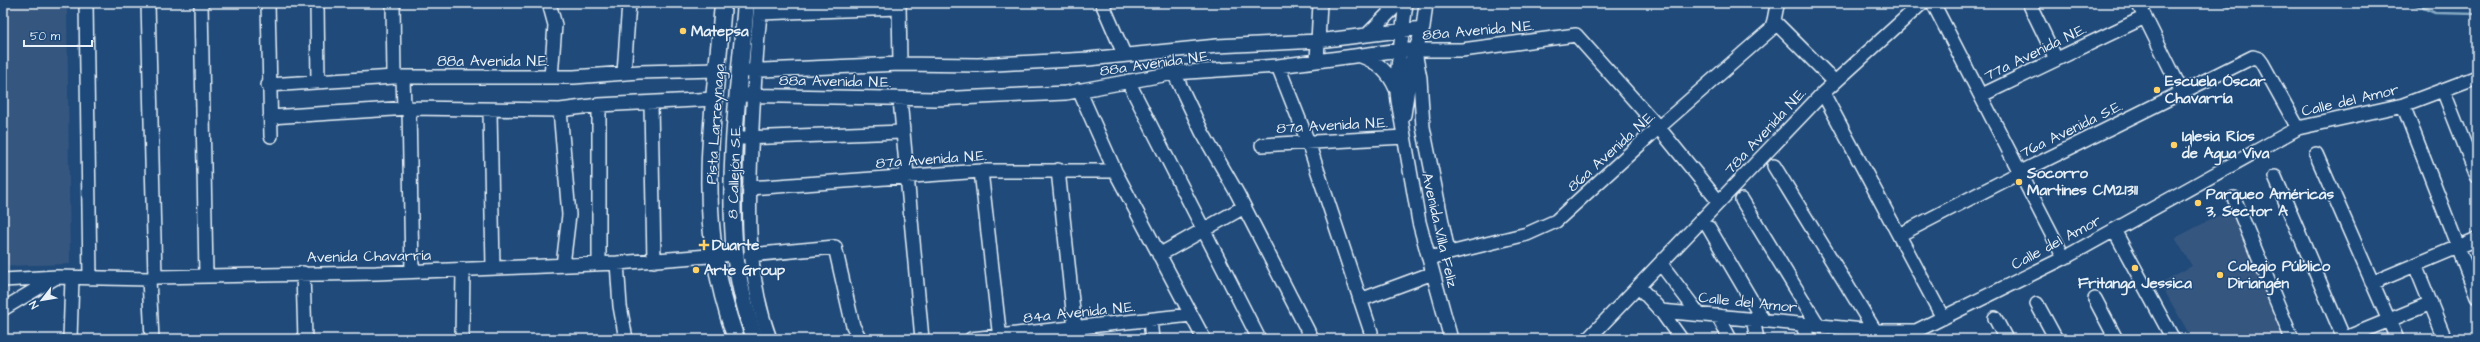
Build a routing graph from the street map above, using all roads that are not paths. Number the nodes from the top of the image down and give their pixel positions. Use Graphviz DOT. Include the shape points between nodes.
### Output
graph roads {
  1 [pos="86,3"];
  2 [pos="148,3"];
  3 [pos="201,3"];
  4 [pos="268,3"];
  5 [pos="317,3"];
  6 [pos="393,3"];
  7 [pos="549,3"];
  8 [pos="629,3"];
  9 [pos="722,3"];
  10 [pos="746,3"];
  11 [pos="1102,3"];
  12 [pos="1320,3"];
  13 [pos="1399,3"];
  14 [pos="1406,3"];
  15 [pos="1426,3"];
  16 [pos="1924,3"];
  17 [pos="2029,3"];
  18 [pos="2138,3"];
  19 [pos="899,5"];
  20 [pos="760,8"];
  21 [pos="1776,12"];
  22 [pos="2145,16"];
  23 [pos="1423,28"];
  24 [pos="1402,32"];
  25 [pos="1367,35"];
  26 [pos="1318,41"];
  27 [pos="1400,50"];
  28 [pos="1415,52"];
  29 [pos="1124,54"];
  30 [pos="1359,56"];
  31 [pos="2056,59"];
  32 [pos="1317,61"];
  33 [pos="900,64"];
  34 [pos="1278,66"];
  35 [pos="718,70"];
  36 [pos="747,70"];
  37 [pos="624,73"];
  38 [pos="1174,73"];
  39 [pos="398,77"];
  40 [pos="551,77"];
  41 [pos="2477,77"];
  42 [pos="1128,81"];
  43 [pos="318,82"];
  44 [pos="1835,82"];
  45 [pos="268,85"];
  46 [pos="1079,90"];
  47 [pos="1396,90"];
  48 [pos="2443,90"];
  49 [pos="2182,92"];
  50 [pos="1823,94"];
  51 [pos="745,95"];
  52 [pos="1982,95"];
  53 [pos="715,99"];
  54 [pos="900,99"];
  55 [pos="651,104"];
  56 [pos="599,105"];
  57 [pos="2403,105"];
  58 [pos="407,108"];
  59 [pos="560,110"];
  60 [pos="490,111"];
  61 [pos="270,117"];
  62 [pos="1659,128"];
  63 [pos="2298,128"];
  64 [pos="735,131"];
  65 [pos="902,132"];
  66 [pos="1403,132"];
  67 [pos="271,136"];
  68 [pos="751,138"];
  69 [pos="1308,142"];
  70 [pos="1262,145"];
  71 [pos="2316,154"];
  72 [pos="1774,166"];
  73 [pos="1058,170"];
  74 [pos="981,171"];
  75 [pos="1115,171"];
  76 [pos="2021,172"];
  77 [pos="906,176"];
  78 [pos="2477,176"];
  79 [pos="2275,177"];
  80 [pos="749,188"];
  81 [pos="2234,198"];
  82 [pos="1742,200"];
  83 [pos="1719,202"];
  84 [pos="1244,207"];
  85 [pos="1708,228"];
  86 [pos="1203,230"];
  87 [pos="2114,230"];
  88 [pos="1899,235"];
  89 [pos="2477,239"];
  90 [pos="2458,247"];
  91 [pos="1448,252"];
  92 [pos="743,255"];
  93 [pos="1159,255"];
  94 [pos="714,257"];
  95 [pos="1429,258"];
  96 [pos="2064,258"];
  97 [pos="654,261"];
  98 [pos="617,263"];
  99 [pos="599,264"];
  100 [pos="1661,264"];
  101 [pos="563,265"];
  102 [pos="2415,265"];
  103 [pos="493,268"];
  104 [pos="462,269"];
  105 [pos="412,271"];
  106 [pos="303,273"];
  107 [pos="1433,274"];
  108 [pos="206,276"];
  109 [pos="57,277"];
  110 [pos="72,278"];
  111 [pos="90,278"];
  112 [pos="152,278"];
  113 [pos="3,280"];
  114 [pos="2372,283"];
  115 [pos="1639,287"];
  116 [pos="2477,296"];
  117 [pos="2095,299"];
  118 [pos="1360,300"];
  119 [pos="2431,303"];
  120 [pos="2036,304"];
  121 [pos="3,309"];
  122 [pos="1661,311"];
  123 [pos="1698,313"];
  124 [pos="1190,315"];
  125 [pos="1718,316"];
  126 [pos="1943,318"];
  127 [pos="1995,318"];
  128 [pos="1758,319"];
  129 [pos="1150,320"];
  130 [pos="2388,320"];
  131 [pos="1802,324"];
  132 [pos="1818,325"];
  133 [pos="1075,328"];
  134 [pos="1875,331"];
  135 [pos="1371,332"];
  136 [pos="1918,335"];
  137 [pos="1000,338"];
  138 [pos="70,339"];
  139 [pos="152,339"];
  140 [pos="306,339"];
  141 [pos="462,339"];
  142 [pos="626,339"];
  143 [pos="736,339"];
  144 [pos="755,339"];
  145 [pos="770,339"];
  146 [pos="860,339"];
  147 [pos="922,339"];
  148 [pos="971,339"];
  149 [pos="1152,339"];
  150 [pos="1204,339"];
  151 [pos="1259,339"];
  152 [pos="1312,339"];
  153 [pos="1451,339"];
  154 [pos="1588,339"];
  155 [pos="1681,339"];
  156 [pos="1730,339"];
  157 [pos="1758,339"];
  158 [pos="1808,339"];
  159 [pos="2006,339"];
  160 [pos="2056,339"];
  161 [pos="2116,339"];
  162 [pos="2173,339"];
  163 [pos="2292,339"];
  164 [pos="2344,339"];
  165 [pos="2397,339"];
  166 [pos="2446,339"];
  1 -- 111 [label="street"];
  2 -- 112 [label="street"];
  3 -- 108 [label="street"];
  4 -- 45 [label="street"];
  5 -- 43 [label="street"];
  6 -- 39 [label="street"];
  7 -- 40 [label="street" via="555,25"];
  8 -- 37 [label="street"];
  9 -- 35 [label="main road, Pista Larreynaga"];
  10 -- 36 [label="main road, Pista Larreynaga"];
  11 -- 29 [label="street"];
  12 -- 26 [label="street"];
  13 -- 25 [label="street"];
  14 -- 24 [label="street, Avenida Villa Feliz"];
  15 -- 23 [label="street, Avenida Villa Feliz"];
  16 -- 44 [label="street, 78a Avenida N.E."];
  16 -- 52 [label="street"];
  17 -- 31 [label="street"];
  18 -- 22 [label="street"];
  19 -- 20 [label="street"];
  19 -- 33 [label="street"];
  20 -- 36 [label="street"];
  21 -- 44 [label="street"];
  21 -- 62 [label="street, 86a Avenida N.E." via="1770,30"];
  22 -- 31 [label="street, 77a Avenida N.E."];
  22 -- 49 [label="street"];
  23 -- 24 [label="street, 88a Avenida N.E."];
  23 -- 28 [label="street, Avenida Villa Feliz"];
  24 -- 25 [label="street, 88a Avenida N.E."];
  24 -- 27 [label="street, Avenida Villa Feliz"];
  25 -- 26 [label="street, 88a Avenida N.E."];
  26 -- 29 [label="street, 88a Avenida N.E."];
  26 -- 32 [label="street"];
  27 -- 28 [label="street, 88a Avenida N.E."];
  27 -- 30 [label="street, 88a Avenida N.E."];
  27 -- 47 [label="street, Avenida Villa Feliz"];
  28 -- 62 [label="street, 88a Avenida N.E." via="1462,50 1576,35"];
  28 -- 66 [label="street, Avenida Villa Feliz"];
  28 -- 91 [label="street" via="1424,127"];
  29 -- 33 [label="street, 88a Avenida N.E." via="1088,59 978,65"];
  30 -- 32 [label="street, 88a Avenida N.E."];
  30 -- 47 [label="street" via="1369,59 1386,71"];
  31 -- 52 [label="street, 77a Avenida N.E."];
  32 -- 34 [label="street, 88a Avenida N.E."];
  33 -- 36 [label="street, 88a Avenida N.E."];
  34 -- 38 [label="street, 88a Avenida N.E."];
  34 -- 69 [label="street"];
  35 -- 37 [label="street, 88a Avenida N.E."];
  35 -- 53 [label="main road, Pista Larreynaga"];
  36 -- 51 [label="main road, Pista Larreynaga"];
  37 -- 40 [label="street, 88a Avenida N.E."];
  38 -- 42 [label="street, 88a Avenida N.E."];
  38 -- 84 [label="street" via="1202,132"];
  39 -- 40 [label="street, 88a Avenida N.E."];
  39 -- 43 [label="street, 88a Avenida N.E."];
  39 -- 58 [label="street"];
  41 -- 48 [label="street, Calle del Amor"];
  42 -- 46 [label="street, 88a Avenida N.E."];
  42 -- 86 [label="street"];
  43 -- 45 [label="street, 88a Avenida N.E."];
  44 -- 50 [label="street, 78a Avenida N.E."];
  45 -- 61 [label="street"];
  46 -- 54 [label="street, 88a Avenida N.E." via="936,100"];
  46 -- 75 [label="street"];
  47 -- 66 [label="street, Avenida Villa Feliz"];
  48 -- 57 [label="street, Calle del Amor"];
  48 -- 78 [label="street"];
  49 -- 63 [label="street, 76a Avenida S.E." via="2253,57 2259,59"];
  49 -- 76 [label="street, 76a Avenida S.E."];
  50 -- 83 [label="street, 78a Avenida N.E."];
  50 -- 88 [label="street"];
  51 -- 54 [label="street, 88a Avenida N.E."];
  51 -- 64 [label="main road, Pista Larreynaga"];
  51 -- 68 [label="street, 8 Callejón S.E."];
  52 -- 76 [label="street"];
  53 -- 55 [label="street"];
  53 -- 64 [label="main road" via="718,113"];
  53 -- 94 [label="main road, Pista Larreynaga" via="710,150"];
  54 -- 65 [label="street"];
  55 -- 56 [label="street"];
  55 -- 97 [label="street"];
  56 -- 59 [label="street"];
  56 -- 99 [label="street"];
  57 -- 63 [label="street, Calle del Amor"];
  57 -- 90 [label="street"];
  58 -- 60 [label="street"];
  58 -- 61 [label="street"];
  58 -- 105 [label="street"];
  59 -- 60 [label="street"];
  59 -- 101 [label="street" via="569,215"];
  60 -- 103 [label="street"];
  61 -- 67 [label="street"];
  62 -- 83 [label="street"];
  62 -- 91 [label="street, 86a Avenida N.E." via="1556,221 1527,234"];
  63 -- 87 [label="street, Calle del Amor"];
  64 -- 68 [label="street"];
  64 -- 92 [label="main road, Pista Larreynaga" via="733,207"];
  65 -- 68 [label="street"];
  65 -- 77 [label="street"];
  66 -- 69 [label="street, 87a Avenida N.E."];
  66 -- 95 [label="street, Avenida Villa Feliz" via="1419,222"];
  68 -- 80 [label="street, 8 Callejón S.E."];
  69 -- 70 [label="street, 87a Avenida N.E."];
  69 -- 118 [label="street"];
  71 -- 114 [label="street"];
  72 -- 134 [label="street"];
  73 -- 74 [label="street, 87a Avenida N.E."];
  73 -- 75 [label="street, 87a Avenida N.E."];
  73 -- 133 [label="street"];
  74 -- 77 [label="street, 87a Avenida N.E."];
  74 -- 137 [label="street"];
  75 -- 93 [label="street"];
  76 -- 88 [label="street, 76a Avenida S.E."];
  76 -- 96 [label="street"];
  77 -- 80 [label="street, 87a Avenida N.E."];
  77 -- 147 [label="street"];
  79 -- 164 [label="street"];
  80 -- 92 [label="street, 8 Callejón S.E."];
  81 -- 163 [label="street"];
  82 -- 132 [label="street"];
  83 -- 100 [label="street, 78a Avenida N.E."];
  84 -- 86 [label="street"];
  84 -- 152 [label="street"];
  85 -- 128 [label="street"];
  86 -- 93 [label="street"];
  86 -- 151 [label="street"];
  87 -- 96 [label="street, Calle del Amor"];
  87 -- 162 [label="street"];
  88 -- 126 [label="street"];
  89 -- 90 [label="street"];
  90 -- 102 [label="street"];
  90 -- 116 [label="street"];
  91 -- 95 [label="street, 86a Avenida N.E."];
  92 -- 94 [label="street, Avenida Chavarría"];
  92 -- 144 [label="main road, Pista Larreynaga"];
  92 -- 145 [label="street, 8 Callejón S.E."];
  92 -- 146 [label="street, Avenida Chavarría" via="835,247 853,326"];
  93 -- 124 [label="street"];
  94 -- 97 [label="street, Avenida Chavarría"];
  94 -- 143 [label="main road, Pista Larreynaga"];
  95 -- 107 [label="street, Avenida Villa Feliz"];
  96 -- 126 [label="street, Calle del Amor"];
  97 -- 98 [label="street, Avenida Chavarría"];
  98 -- 99 [label="street, Avenida Chavarría"];
  98 -- 142 [label="street" via="620,306"];
  99 -- 101 [label="street, Avenida Chavarría"];
  100 -- 115 [label="street, 78a Avenida N.E."];
  100 -- 123 [label="street"];
  101 -- 103 [label="street, Avenida Chavarría"];
  102 -- 114 [label="street"];
  102 -- 119 [label="street"];
  103 -- 104 [label="street, Avenida Chavarría"];
  104 -- 105 [label="street, Avenida Chavarría"];
  104 -- 141 [label="street"];
  105 -- 106 [label="street, Avenida Chavarría"];
  106 -- 108 [label="street, Avenida Chavarría"];
  106 -- 140 [label="street"];
  107 -- 118 [label="street"];
  107 -- 153 [label="street, Avenida Villa Feliz"];
  108 -- 112 [label="street, Avenida Chavarría"];
  109 -- 110 [label="street, Avenida Chavarría"];
  109 -- 113 [label="street, Avenida Chavarría"];
  109 -- 121 [label="street"];
  110 -- 111 [label="street, Avenida Chavarría"];
  110 -- 138 [label="street"];
  111 -- 112 [label="street, Avenida Chavarría"];
  112 -- 139 [label="street"];
  114 -- 130 [label="street"];
  115 -- 122 [label="street"];
  115 -- 154 [label="street, 78a Avenida N.E."];
  117 -- 161 [label="street"];
  118 -- 135 [label="street"];
  119 -- 130 [label="street"];
  119 -- 166 [label="street"];
  120 -- 160 [label="street"];
  122 -- 123 [label="street, Calle del Amor"];
  122 -- 155 [label="street"];
  123 -- 125 [label="street, Calle del Amor"];
  124 -- 129 [label="street, 84a Avenida N.E."];
  124 -- 150 [label="street"];
  125 -- 128 [label="street, Calle del Amor"];
  125 -- 156 [label="street"];
  126 -- 136 [label="street, Calle del Amor"];
  127 -- 159 [label="street"];
  128 -- 131 [label="street, Calle del Amor"];
  128 -- 157 [label="street"];
  129 -- 133 [label="street, 84a Avenida N.E."];
  129 -- 149 [label="street"];
  130 -- 164 [label="street"];
  130 -- 165 [label="street"];
  131 -- 132 [label="street, Calle del Amor"];
  131 -- 158 [label="street"];
  132 -- 134 [label="street, Calle del Amor"];
  133 -- 137 [label="street, 84a Avenida N.E."];
  134 -- 136 [label="street, Calle del Amor"];
  137 -- 148 [label="street, 84a Avenida N.E."];
}
